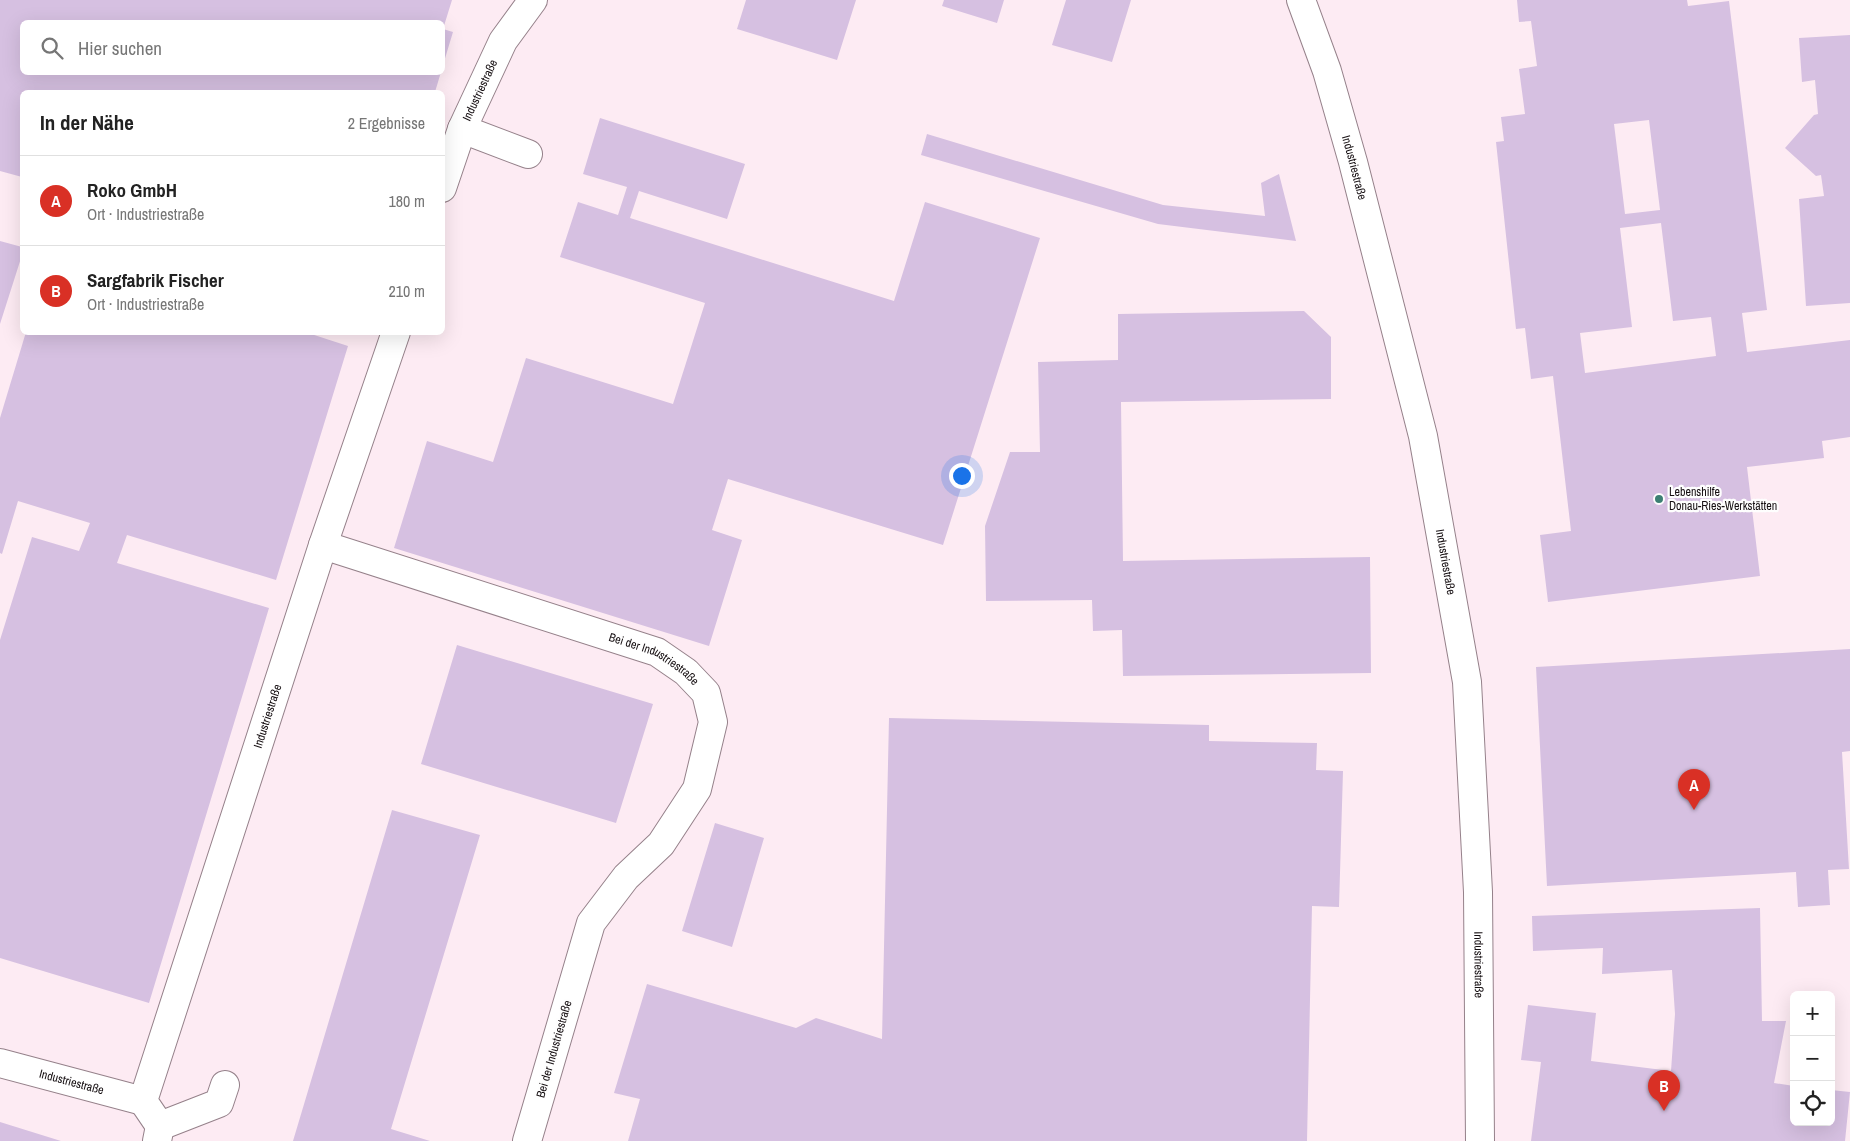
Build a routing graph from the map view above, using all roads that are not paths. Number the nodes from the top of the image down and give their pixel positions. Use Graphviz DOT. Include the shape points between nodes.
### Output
graph roads {
  1 [pos="533,0"];
  2 [pos="1301,0"];
  3 [pos="462,129"];
  4 [pos="528,154"];
  5 [pos="445,179"];
  6 [pos="395,335"];
  7 [pos="323,545"];
  8 [pos="0,1063"];
  9 [pos="225,1085"];
  10 [pos="143,1101"];
  11 [pos="158,1133"];
  12 [pos="527,1141"];
  13 [pos="1480,1141"];
  1 -- 3 [label="street, Industriestraße" via="503,42"];
  2 -- 13 [label="street, Industriestraße" via="1327,71 1353,162 1421,426 1467,682 1478,892"];
  3 -- 4 [label="street"];
  3 -- 5 [label="street, Industriestraße"];
  6 -- 7 [label="street, Industriestraße"];
  7 -- 10 [label="street, Industriestraße"];
  7 -- 12 [label="street, Bei der Industriestraße" via="657,652 686,672 706,693 713,722 697,788 661,844 626,877 591,923"];
  8 -- 10 [label="street, Industriestraße"];
  9 -- 11 [label="street" via="219,1103"];
  10 -- 11 [label="street"];
}
